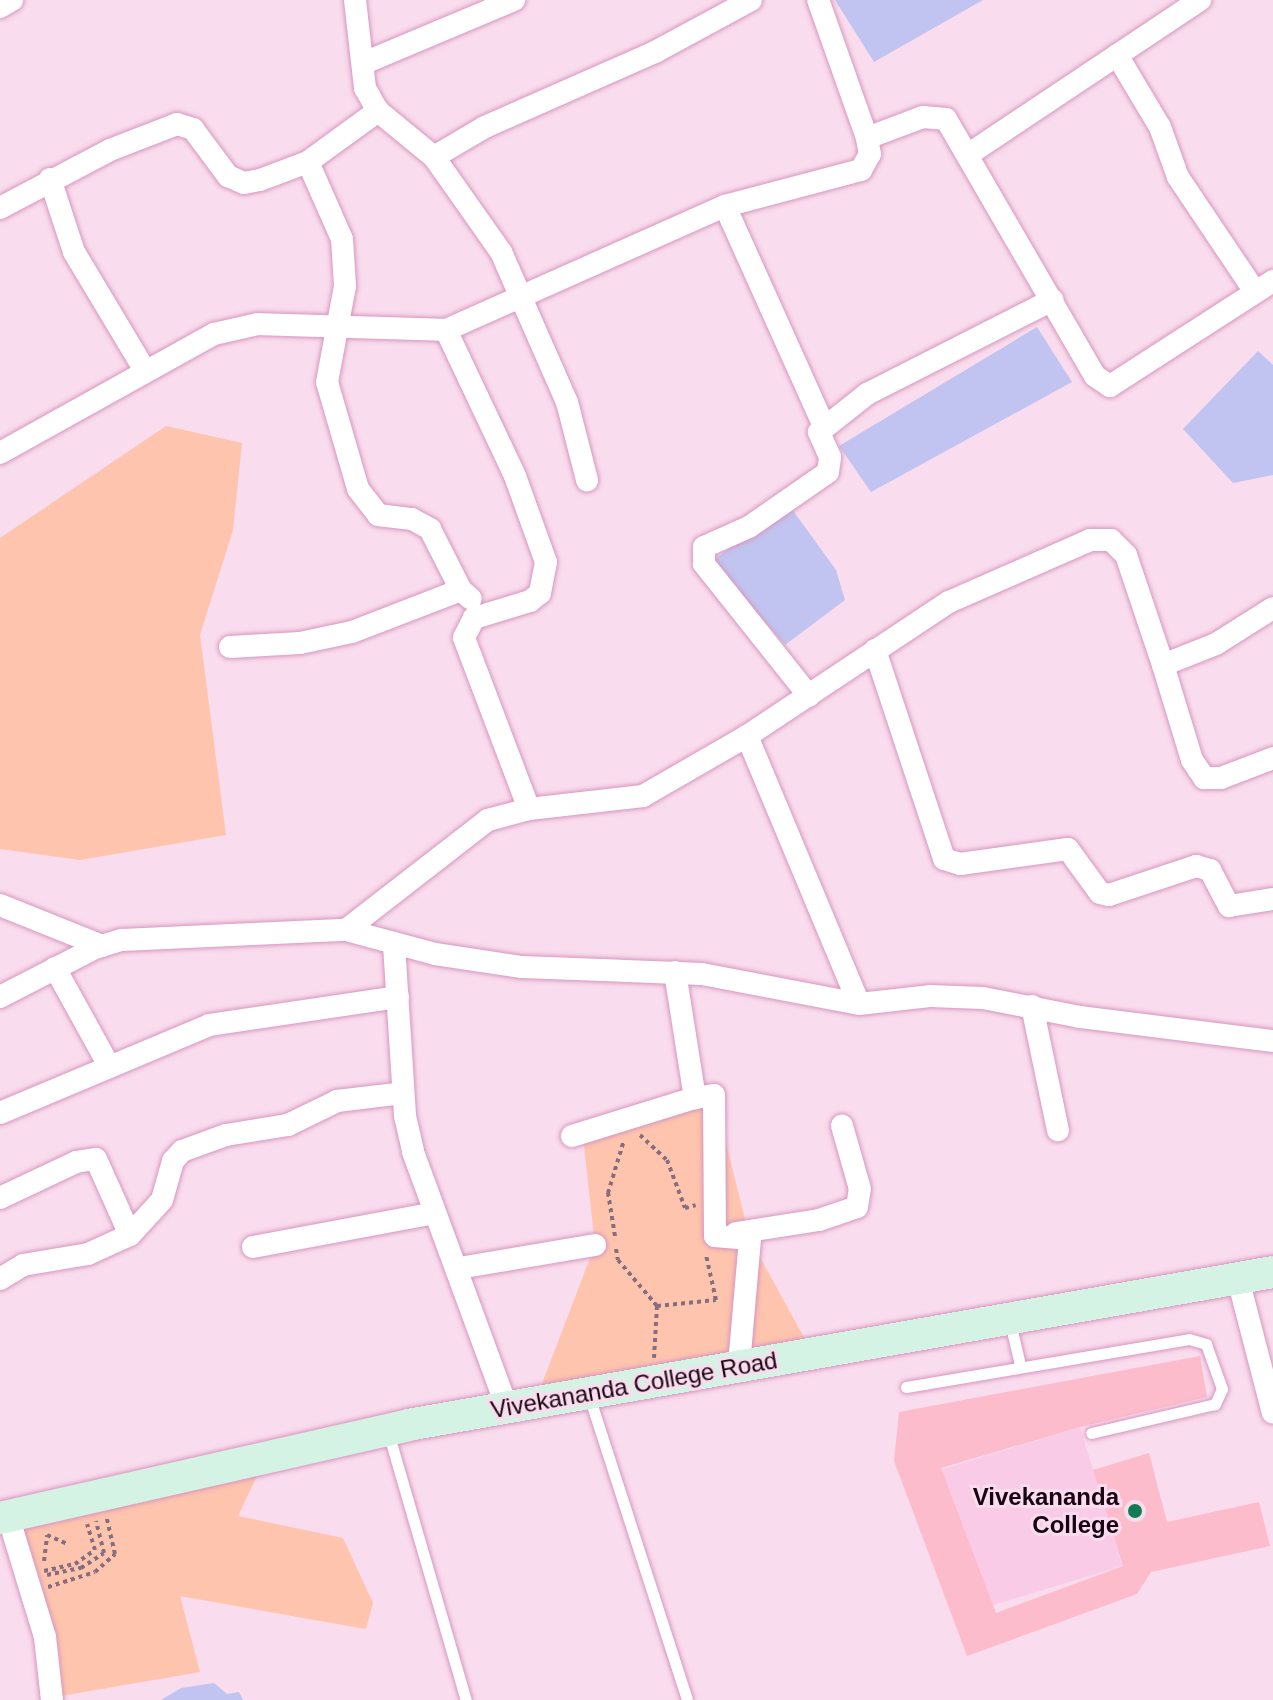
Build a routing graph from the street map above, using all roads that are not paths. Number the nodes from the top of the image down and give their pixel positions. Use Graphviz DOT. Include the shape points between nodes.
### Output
graph roads {
  1 [pos="12,0"];
  2 [pos="355,0"];
  3 [pos="514,0"];
  4 [pos="751,0"];
  5 [pos="818,0"];
  6 [pos="1200,0"];
  7 [pos="0,7"];
  8 [pos="1117,55"];
  9 [pos="364,63"];
  10 [pos="378,111"];
  11 [pos="867,138"];
  12 [pos="969,154"];
  13 [pos="434,157"];
  14 [pos="308,162"];
  15 [pos="50,179"];
  16 [pos="725,206"];
  17 [pos="0,208"];
  18 [pos="1263,285"];
  19 [pos="523,296"];
  20 [pos="1052,300"];
  21 [pos="335,328"];
  22 [pos="446,330"];
  23 [pos="144,369"];
  24 [pos="824,426"];
  25 [pos="1,450"];
  26 [pos="587,480"];
  27 [pos="461,590"];
  28 [pos="1273,608"];
  29 [pos="479,615"];
  30 [pos="230,647"];
  31 [pos="875,650"];
  32 [pos="1163,665"];
  33 [pos="809,696"];
  34 [pos="747,736"];
  35 [pos="1273,758"];
  36 [pos="529,809"];
  37 [pos="1273,899"];
  38 [pos="0,905"];
  39 [pos="346,930"];
  40 [pos="394,945"];
  41 [pos="102,946"];
  42 [pos="55,968"];
  43 [pos="675,972"];
  44 [pos="0,997"];
  45 [pos="398,997"];
  46 [pos="859,1004"];
  47 [pos="1032,1006"];
  48 [pos="1273,1041"];
  49 [pos="108,1064"];
  50 [pos="403,1093"];
  51 [pos="695,1098"];
  52 [pos="0,1113"];
  53 [pos="842,1126"];
  54 [pos="1058,1130"];
  55 [pos="572,1136"];
  56 [pos="0,1198"];
  57 [pos="435,1213"];
  58 [pos="130,1235"];
  59 [pos="709,1240"];
  60 [pos="595,1245"];
  61 [pos="253,1247"];
  62 [pos="459,1268"];
  63 [pos="1273,1272"];
  64 [pos="0,1279"];
  65 [pos="1238,1279"];
  66 [pos="1009,1318"];
  67 [pos="739,1365"];
  68 [pos="1020,1365"];
  69 [pos="906,1387"];
  70 [pos="587,1392"];
  71 [pos="507,1407"];
  72 [pos="1273,1413"];
  73 [pos="387,1430"];
  74 [pos="1091,1433"];
  75 [pos="4,1517"];
  76 [pos="52,1700"];
  77 [pos="466,1700"];
  78 [pos="687,1700"];
  1 -- 7 [label="street"];
  2 -- 9 [label="street"];
  3 -- 9 [label="street"];
  4 -- 13 [label="street"];
  5 -- 11 [label="street"];
  6 -- 8 [label="street"];
  8 -- 12 [label="street"];
  8 -- 18 [label="street" via="1160,127 1184,187"];
  9 -- 10 [label="street" via="365,88"];
  10 -- 13 [label="street"];
  10 -- 14 [label="street"];
  11 -- 12 [label="street" via="935,114 946,119"];
  11 -- 16 [label="street" via="870,154 861,170"];
  12 -- 20 [label="street"];
  13 -- 19 [label="street" via="494,242"];
  14 -- 15 [label="street" via="244,183 228,176 193,129 177,124"];
  14 -- 21 [label="street" via="342,239 345,286"];
  15 -- 17 [label="street"];
  15 -- 23 [label="street" via="74,252"];
  16 -- 19 [label="street"];
  16 -- 24 [label="street"];
  18 -- 20 [label="street" via="1110,386 1095,376"];
  19 -- 22 [label="street"];
  19 -- 26 [label="street" via="535,339 567,402"];
  20 -- 24 [label="street" via="901,374"];
  21 -- 22 [label="street"];
  21 -- 23 [label="street" via="258,324 214,334"];
  21 -- 27 [label="street" via="327,382 358,489 378,515 412,519 430,529"];
  22 -- 29 [label="street" via="520,489 546,562 545,582 530,601"];
  23 -- 25 [label="street"];
  24 -- 33 [label="street" via="819,438 830,457 828,472 749,527 704,547 701,556"];
  27 -- 29 [label="street"];
  27 -- 30 [label="street" via="352,632 287,645"];
  28 -- 32 [label="street" via="1216,644"];
  29 -- 36 [label="street" via="464,638"];
  31 -- 32 [label="street" via="949,602 996,580 1090,540 1111,540 1126,555"];
  31 -- 33 [label="street"];
  31 -- 37 [label="street" via="944,859 960,864 1068,849 1100,893 1109,895 1196,866 1210,870 1229,906"];
  32 -- 35 [label="street" via="1192,760 1204,778 1221,778"];
  33 -- 34 [label="street"];
  34 -- 36 [label="street" via="643,796"];
  34 -- 46 [label="street"];
  36 -- 39 [label="street" via="488,820"];
  38 -- 41 [label="street"];
  39 -- 40 [label="street"];
  39 -- 41 [label="street" via="122,940"];
  40 -- 43 [label="street" via="522,967"];
  40 -- 45 [label="street"];
  41 -- 42 [label="street"];
  42 -- 44 [label="street"];
  42 -- 49 [label="street"];
  43 -- 46 [label="street"];
  43 -- 51 [label="street"];
  45 -- 49 [label="street" via="209,1025"];
  45 -- 50 [label="street"];
  46 -- 47 [label="street" via="945,996"];
  47 -- 48 [label="street"];
  47 -- 54 [label="street"];
  49 -- 52 [label="street"];
  50 -- 57 [label="street" via="413,1152"];
  50 -- 58 [label="street" via="337,1101 288,1125 226,1135 182,1151 173,1161 162,1200"];
  51 -- 55 [label="street"];
  51 -- 59 [label="street" via="714,1095 715,1200"];
  53 -- 59 [label="street" via="860,1189 857,1207 819,1220"];
  56 -- 58 [label="street" via="76,1162 96,1159"];
  57 -- 61 [label="street"];
  57 -- 62 [label="street"];
  58 -- 64 [label="street" via="88,1254 23,1265"];
  59 -- 67 [label="street" via="750,1239"];
  60 -- 62 [label="street"];
  62 -- 71 [label="street"];
  63 -- 65 [label="street, Vivekananda College Road"];
  65 -- 66 [label="street, Vivekananda College Road"];
  65 -- 72 [label="street"];
  66 -- 67 [label="street, Vivekananda College Road"];
  66 -- 68 [label="lane"];
  67 -- 70 [label="street, Vivekananda College Road"];
  68 -- 69 [label="lane"];
  68 -- 74 [label="lane" via="1189,1339 1206,1344 1222,1389 1215,1404"];
  70 -- 71 [label="street, Vivekananda College Road"];
  70 -- 78 [label="lane"];
  71 -- 73 [label="street, Vivekananda College Road"];
  73 -- 75 [label="street, Vivekananda College Road" via="97,1500"];
  73 -- 77 [label="lane"];
  75 -- 76 [label="street" via="45,1637"];
}
